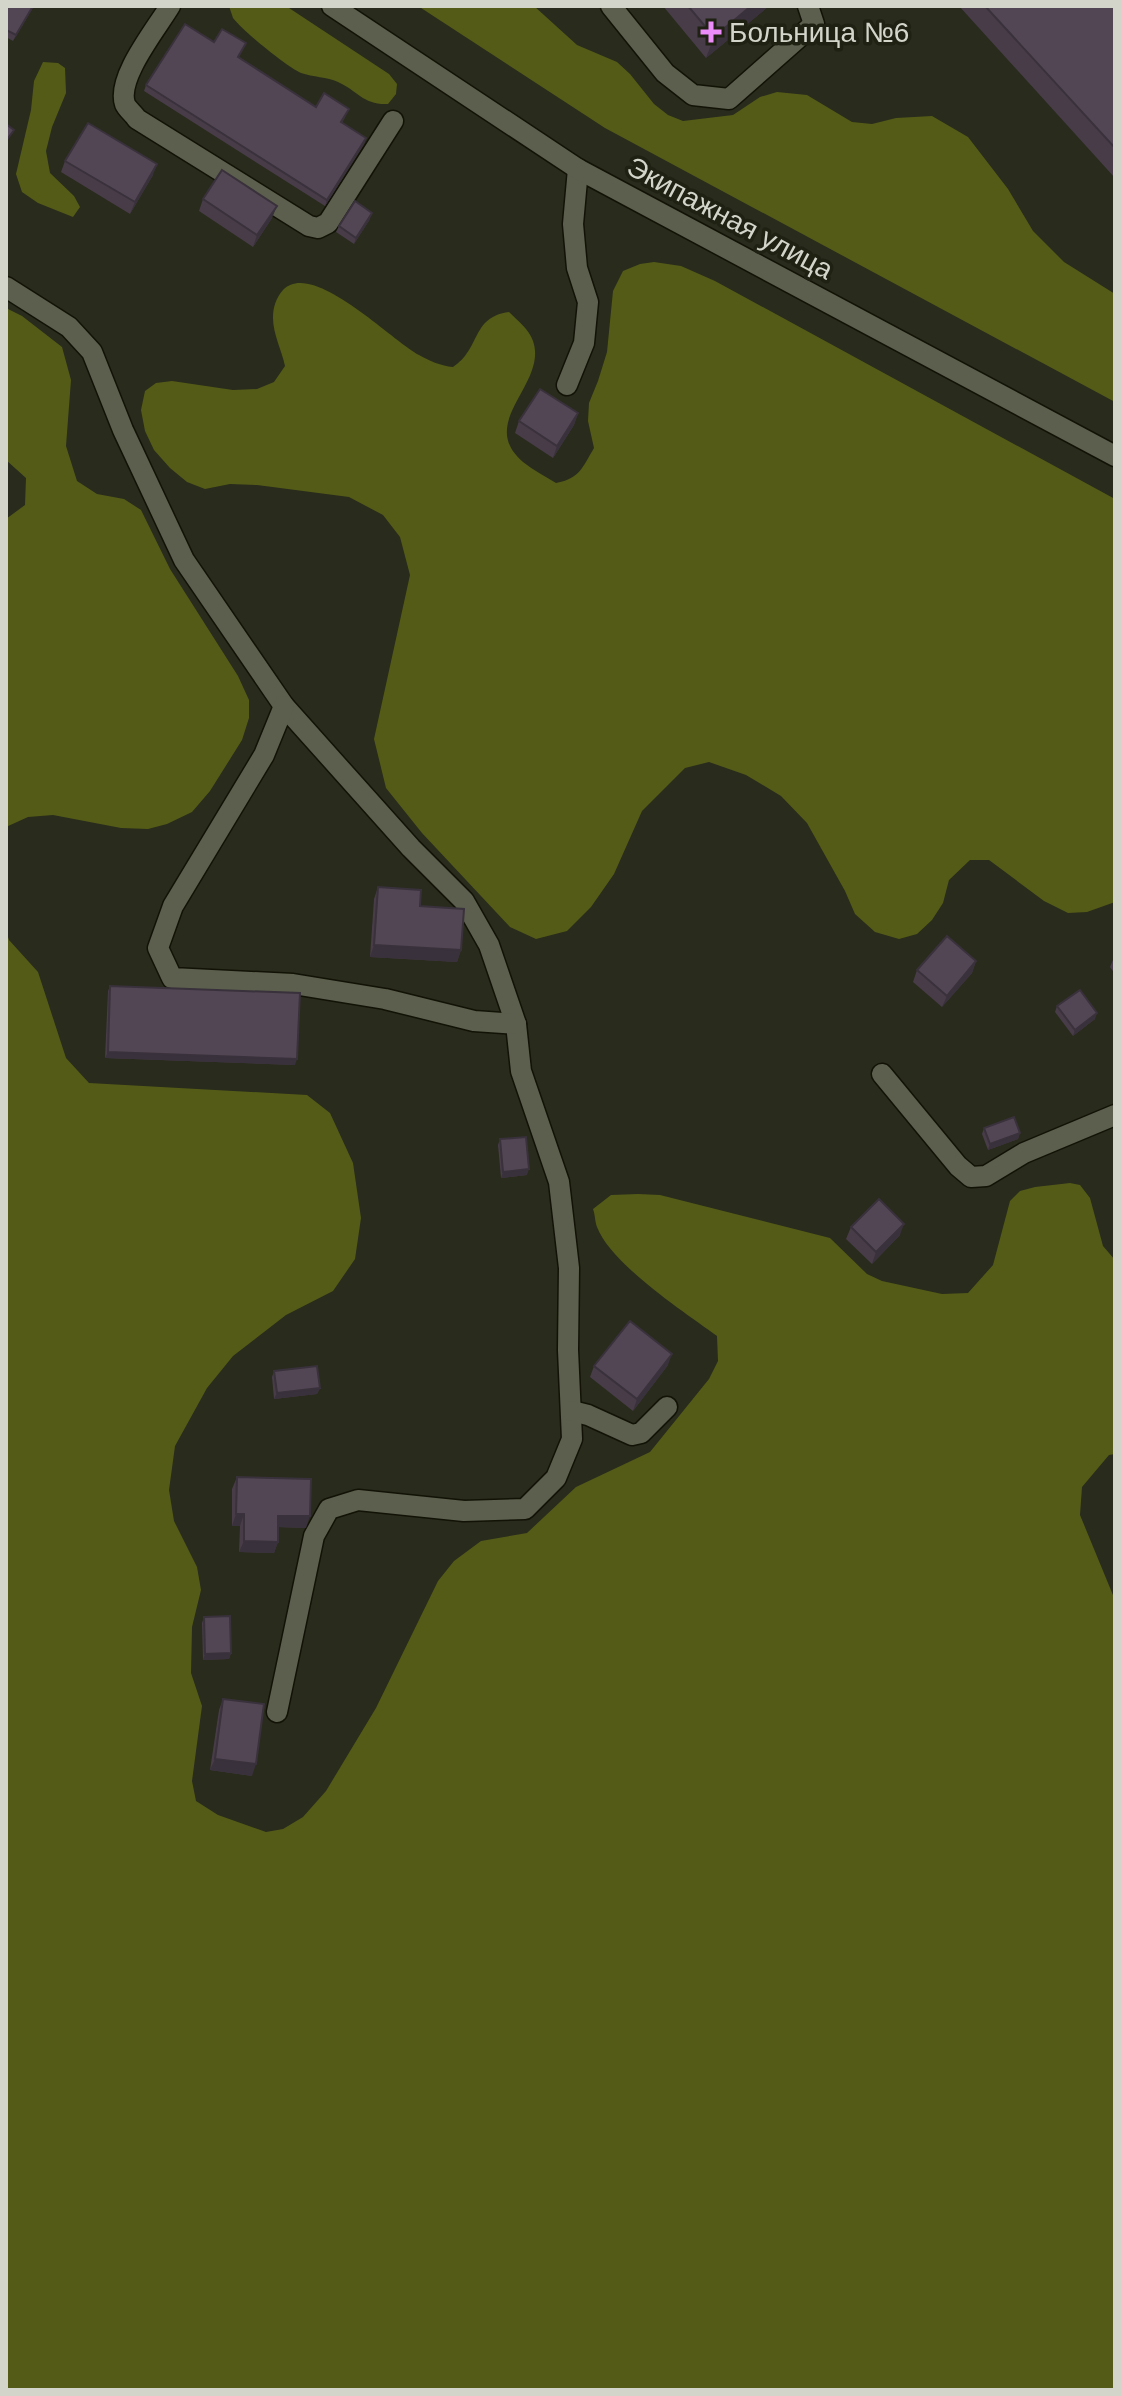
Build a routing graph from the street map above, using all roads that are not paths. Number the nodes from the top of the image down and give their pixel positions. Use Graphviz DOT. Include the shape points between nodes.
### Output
graph roads {
  1 [pos="170,6"];
  2 [pos="332,6"];
  3 [pos="611,6"];
  4 [pos="808,6"];
  5 [pos="393,121"];
  6 [pos="578,169"];
  7 [pos="6,287"];
  8 [pos="567,385"];
  9 [pos="1115,456"];
  10 [pos="284,706"];
  11 [pos="516,1024"];
  12 [pos="882,1074"];
  13 [pos="1115,1115"];
  14 [pos="667,1407"];
  15 [pos="572,1411"];
  16 [pos="277,1712"];
  1 -- 5 [label="main road" via="130,71 125,104 137,119 309,226 328,223"];
  2 -- 6 [label="main road, Экипажная улица"];
  3 -- 4 [label="main road" via="665,73 693,95 729,99 814,24"];
  6 -- 8 [label="main road" via="573,224 577,268 588,302 584,343"];
  6 -- 9 [label="main road, Экипажная улица"];
  7 -- 10 [label="main road" via="69,327 92,352 184,560"];
  10 -- 11 [label="main road" via="464,901 489,945"];
  10 -- 11 [label="main road" via="264,755 173,906 158,948 172,978 293,984 474,1021"];
  11 -- 15 [label="main road" via="521,1071 559,1182 569,1268"];
  12 -- 13 [label="main road" via="971,1177 986,1176 1024,1153"];
  14 -- 15 [label="main road" via="641,1433 632,1435"];
  15 -- 16 [label="main road" via="572,1439 556,1478 525,1509 464,1511 358,1500 329,1509 314,1536"];
}
